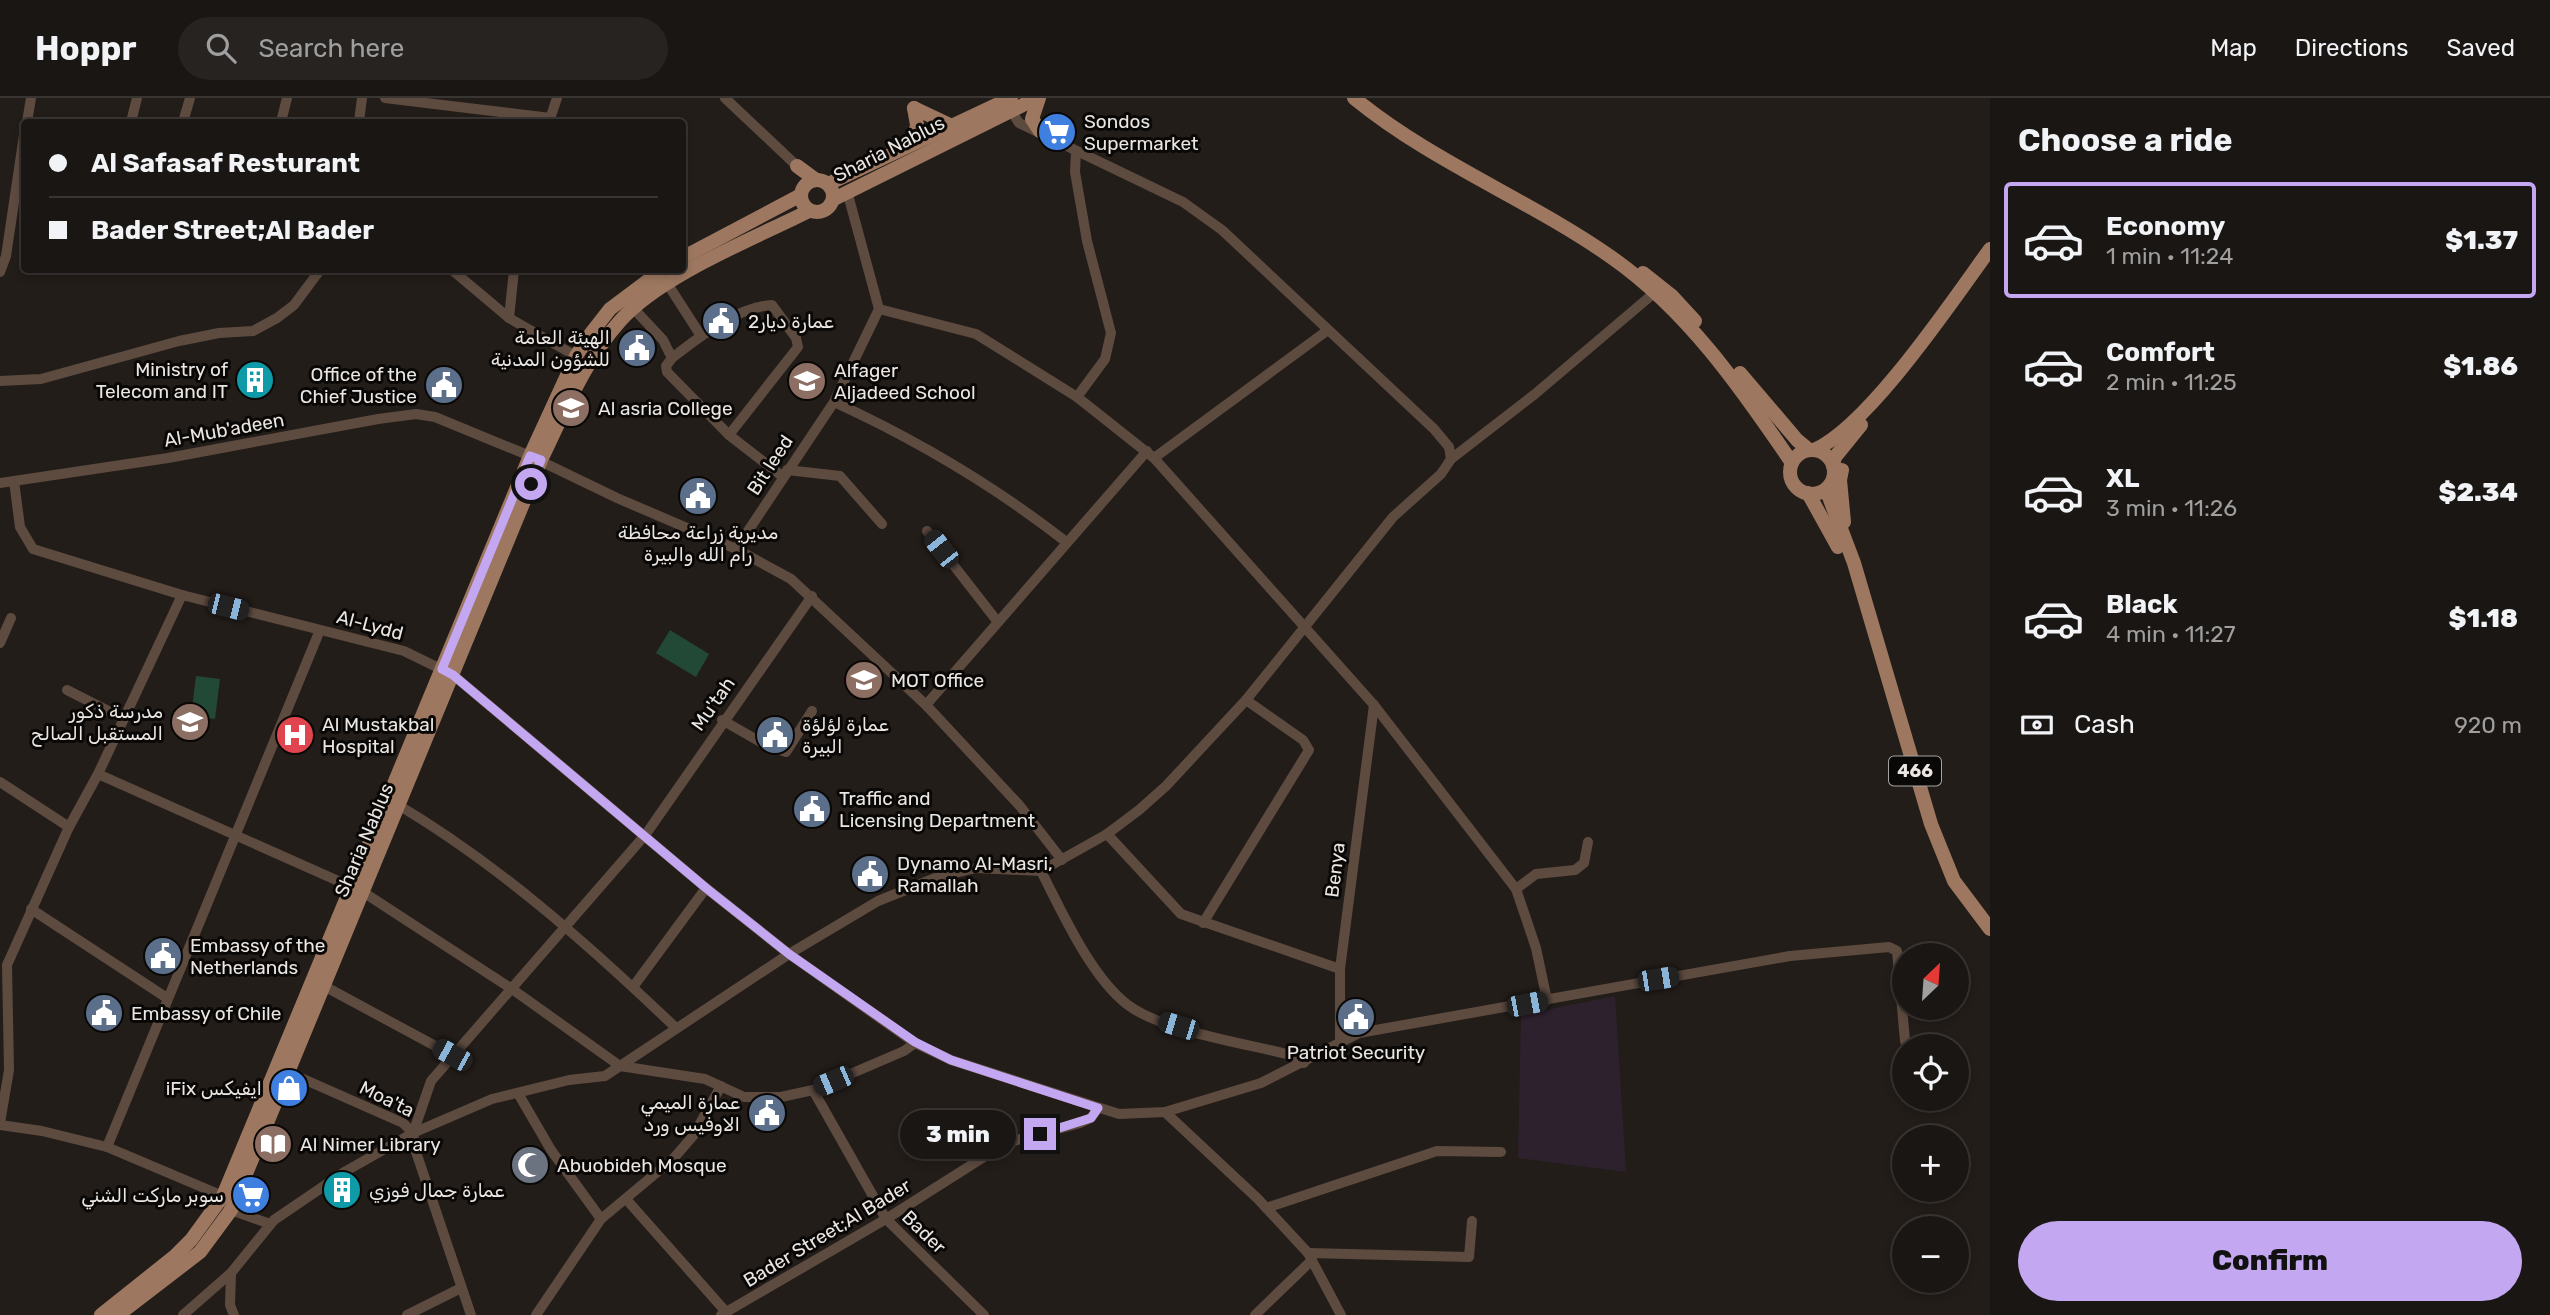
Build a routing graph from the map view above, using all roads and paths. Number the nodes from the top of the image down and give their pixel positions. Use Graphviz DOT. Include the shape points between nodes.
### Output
graph roads {
  1 [pos="31,98"];
  2 [pos="137,98"];
  3 [pos="190,98"];
  4 [pos="287,98"];
  5 [pos="362,98"];
  6 [pos="385,98"];
  7 [pos="557,98"];
  8 [pos="725,98"];
  9 [pos="1038,98"];
  10 [pos="1354,98"];
  11 [pos="1363,98"];
  12 [pos="910,103"];
  13 [pos="1009,103"];
  14 [pos="28,119"];
  15 [pos="132,119"];
  16 [pos="184,119"];
  17 [pos="282,119"];
  18 [pos="359,119"];
  19 [pos="542,119"];
  20 [pos="549,119"];
  21 [pos="952,126"];
  22 [pos="1040,131"];
  23 [pos="913,143"];
  24 [pos="1076,151"];
  25 [pos="21,155"];
  26 [pos="797,166"];
  27 [pos="822,182"];
  28 [pos="802,191"];
  29 [pos="847,191"];
  30 [pos="834,199"];
  31 [pos="809,211"];
  32 [pos="1990,249"];
  33 [pos="686,256"];
  34 [pos="1990,264"];
  35 [pos="686,267"];
  36 [pos="0,272"];
  37 [pos="318,273"];
  38 [pos="456,273"];
  39 [pos="514,273"];
  40 [pos="665,276"];
  41 [pos="1657,290"];
  42 [pos="634,309"];
  43 [pos="879,309"];
  44 [pos="509,318"];
  45 [pos="1328,330"];
  46 [pos="701,336"];
  47 [pos="576,356"];
  48 [pos="672,358"];
  49 [pos="0,381"];
  50 [pos="1077,397"];
  51 [pos="834,402"];
  52 [pos="1865,420"];
  53 [pos="729,435"];
  54 [pos="1812,450"];
  55 [pos="1151,454"];
  56 [pos="536,458"];
  57 [pos="1451,459"];
  58 [pos="1792,463"];
  59 [pos="1833,466"];
  60 [pos="785,473"];
  61 [pos="14,481"];
  62 [pos="0,483"];
  63 [pos="1830,485"];
  64 [pos="1808,493"];
  65 [pos="882,524"];
  66 [pos="927,531"];
  67 [pos="1065,541"];
  68 [pos="1847,545"];
  69 [pos="736,549"];
  70 [pos="182,595"];
  71 [pos="811,596"];
  72 [pos="1864,602"];
  73 [pos="11,618"];
  74 [pos="997,621"];
  75 [pos="1304,627"];
  76 [pos="320,630"];
  77 [pos="0,643"];
  78 [pos="448,672"];
  79 [pos="67,690"];
  80 [pos="1245,700"];
  81 [pos="926,705"];
  82 [pos="1374,705"];
  83 [pos="812,711"];
  84 [pos="122,718"];
  85 [pos="722,720"];
  86 [pos="98,774"];
  87 [pos="0,782"];
  88 [pos="394,803"];
  89 [pos="69,827"];
  90 [pos="236,834"];
  91 [pos="646,834"];
  92 [pos="1107,834"];
  93 [pos="1588,842"];
  94 [pos="1062,860"];
  95 [pos="1041,871"];
  96 [pos="706,888"];
  97 [pos="357,889"];
  98 [pos="1516,889"];
  99 [pos="31,909"];
  100 [pos="1203,923"];
  101 [pos="566,928"];
  102 [pos="1990,929"];
  103 [pos="789,954"];
  104 [pos="4,963"];
  105 [pos="1340,969"];
  106 [pos="324,986"];
  107 [pos="633,987"];
  108 [pos="512,989"];
  109 [pos="166,999"];
  110 [pos="1547,1000"];
  111 [pos="675,1027"];
  112 [pos="1904,1034"];
  113 [pos="1340,1040"];
  114 [pos="915,1042"];
  115 [pos="452,1055"];
  116 [pos="1304,1063"];
  117 [pos="620,1066"];
  118 [pos="283,1070"];
  119 [pos="721,1086"];
  120 [pos="813,1090"];
  121 [pos="519,1095"];
  122 [pos="1098,1108"];
  123 [pos="1165,1112"];
  124 [pos="0,1124"];
  125 [pos="412,1133"];
  126 [pos="107,1147"];
  127 [pos="1501,1152"];
  128 [pos="223,1196"];
  129 [pos="626,1199"];
  130 [pos="1266,1208"];
  131 [pos="231,1210"];
  132 [pos="601,1219"];
  133 [pos="886,1219"];
  134 [pos="1472,1221"];
  135 [pos="270,1224"];
  136 [pos="1310,1256"];
  137 [pos="231,1273"];
  138 [pos="461,1288"];
  139 [pos="724,1314"];
  140 [pos="101,1315"];
  141 [pos="118,1315"];
  142 [pos="183,1315"];
  143 [pos="234,1315"];
  144 [pos="407,1315"];
  145 [pos="471,1315"];
  146 [pos="536,1315"];
  147 [pos="984,1315"];
  148 [pos="1255,1315"];
  149 [pos="1341,1315"];
  1 -- 14 [label="street"];
  2 -- 15 [label="street"];
  3 -- 16 [label="street"];
  4 -- 17 [label="street"];
  5 -- 18 [label="street"];
  6 -- 19 [label="street"];
  7 -- 20 [label="street"];
  8 -- 26 [label="street"];
  9 -- 13 [label="main road, Sharia Nablus"];
  9 -- 22 [label="main road" via="1032,119"];
  10 -- 41 [label="main road" via="1394,130 1538,210"];
  11 -- 41 [label="main road" via="1393,123 1539,201 1615,251"];
  12 -- 21 [label="main road"];
  12 -- 23 [label="main road" via="917,125"];
  13 -- 21 [label="main road, Sharia Nablus"];
  13 -- 22 [label="street" via="1019,122"];
  13 -- 29 [label="main road, Sharia Nablus"];
  21 -- 23 [label="main road, Sharia Nablus"];
  22 -- 24 [label="street"];
  23 -- 27 [label="main road, Sharia Nablus"];
  24 -- 45 [label="street" via="1194,209"];
  24 -- 50 [label="street" via="1075,172 1087,241 1111,333 1105,359"];
  25 -- 36 [label="street"];
  26 -- 27 [label="main road"];
  26 -- 28 [label="main road"];
  27 -- 28 [label="main road"];
  27 -- 30 [label="main road"];
  28 -- 31 [label="main road"];
  28 -- 33 [label="main road"];
  29 -- 30 [label="main road, Sharia Nablus"];
  29 -- 43 [label="street"];
  30 -- 31 [label="main road" via="825,211"];
  31 -- 35 [label="main road, Sharia Nablus"];
  32 -- 54 [label="main road" via="1891,381 1830,443"];
  34 -- 52 [label="main road" via="1897,387"];
  37 -- 49 [label="street" via="294,304 253,331 179,341 41,379"];
  38 -- 44 [label="street"];
  39 -- 44 [label="street"];
  40 -- 42 [label="main road, Sharia Nablus"];
  40 -- 46 [label="street"];
  40 -- 47 [label="main road, Sharia Nablus" via="610,309"];
  41 -- 54 [label="main road" via="1723,352 1797,440"];
  41 -- 57 [label="street"];
  41 -- 58 [label="main road" via="1742,390"];
  42 -- 48 [label="street"];
  42 -- 56 [label="main road, Sharia Nablus" via="589,361"];
  43 -- 50 [label="street" via="976,334"];
  43 -- 51 [label="street, Bit leed"];
  44 -- 47 [label="street"];
  45 -- 55 [label="street"];
  45 -- 57 [label="street" via="1434,429 1449,447"];
  46 -- 48 [label="street"];
  46 -- 53 [label="street" via="747,312 772,305 796,338 798,347"];
  47 -- 56 [label="main road, Sharia Nablus"];
  48 -- 53 [label="street" via="667,372"];
  50 -- 55 [label="street"];
  51 -- 60 [label="street, Bit leed"];
  51 -- 67 [label="street" via="944,457"];
  52 -- 59 [label="main road"];
  52 -- 68 [label="main road" via="1840,480"];
  53 -- 60 [label="street"];
  54 -- 58 [label="main road" via="1799,454"];
  54 -- 59 [label="main road" via="1826,455"];
  55 -- 67 [label="street"];
  55 -- 75 [label="street"];
  56 -- 61 [label="street, Al-Mub'adeen" via="435,417 416,414"];
  56 -- 69 [label="street, Al-Mub'adeen"];
  56 -- 78 [label="main road, Sharia Nablus"];
  57 -- 75 [label="street" via="1394,517"];
  58 -- 64 [label="main road, 466" via="1794,483"];
  59 -- 63 [label="main road, 466"];
  60 -- 65 [label="street" via="840,476"];
  60 -- 69 [label="street, Bit leed"];
  61 -- 62 [label="street, Al-Mub'adeen"];
  61 -- 70 [label="street, Al-Lydd" via="20,527 33,549"];
  63 -- 64 [label="main road"];
  63 -- 68 [label="main road, 466" via="1829,498"];
  64 -- 72 [label="main road, 466" via="1826,520"];
  66 -- 74 [label="street"];
  67 -- 74 [label="street"];
  68 -- 72 [label="main road, 466"];
  69 -- 71 [label="street, Al-Mub'adeen" via="767,564"];
  70 -- 76 [label="street, Al-Lydd"];
  70 -- 84 [label="street"];
  71 -- 81 [label="street, Al-Mub'adeen"];
  71 -- 85 [label="street, Mu'tah"];
  72 -- 102 [label="main road, 466" via="1931,824 1954,881"];
  73 -- 77 [label="street"];
  74 -- 81 [label="street"];
  75 -- 80 [label="street"];
  75 -- 82 [label="street"];
  76 -- 78 [label="street, Al-Lydd" via="404,652"];
  76 -- 90 [label="street"];
  78 -- 88 [label="main road, Sharia Nablus"];
  78 -- 91 [label="street, Al-Lydd"];
  79 -- 84 [label="street"];
  80 -- 92 [label="street" via="1167,786"];
  80 -- 100 [label="street" via="1303,740 1309,750"];
  81 -- 94 [label="street, Al-Mub'adeen" via="1020,806"];
  82 -- 98 [label="street"];
  82 -- 105 [label="street, Benya"];
  83 -- 85 [label="street" via="786,752"];
  84 -- 86 [label="street"];
  85 -- 91 [label="street, Mu'tah"];
  86 -- 89 [label="street"];
  86 -- 90 [label="street"];
  87 -- 89 [label="street"];
  88 -- 97 [label="main road, Sharia Nablus"];
  88 -- 101 [label="street"];
  89 -- 99 [label="street"];
  90 -- 97 [label="street"];
  90 -- 109 [label="street"];
  91 -- 96 [label="street, Al-Lydd"];
  91 -- 101 [label="street, Mu'tah"];
  92 -- 94 [label="street"];
  92 -- 100 [label="street" via="1181,914"];
  93 -- 98 [label="street" via="1584,863 1575,870 1536,874"];
  94 -- 95 [label="street"];
  95 -- 103 [label="street" via="976,869 938,877 878,901"];
  95 -- 116 [label="street" via="1107,986 1129,1006 1150,1018 1291,1055"];
  96 -- 103 [label="street, Al-Lydd"];
  96 -- 107 [label="street"];
  97 -- 106 [label="main road, Sharia Nablus"];
  97 -- 108 [label="street"];
  97 -- 118 [label="main road, Sharia Nablus"];
  98 -- 110 [label="street"];
  99 -- 104 [label="street"];
  99 -- 109 [label="street"];
  100 -- 105 [label="street"];
  101 -- 107 [label="street"];
  101 -- 108 [label="street, Moa'ta"];
  103 -- 111 [label="street"];
  103 -- 114 [label="street, Al-Lydd"];
  104 -- 124 [label="street" via="9,1070"];
  105 -- 113 [label="street, Benya"];
  106 -- 115 [label="street"];
  106 -- 118 [label="main road, Sharia Nablus"];
  107 -- 111 [label="street"];
  108 -- 115 [label="street, Moa'ta"];
  108 -- 117 [label="street"];
  109 -- 126 [label="street"];
  110 -- 112 [label="street, Al-Lydd" via="1790,957 1889,947 1897,951"];
  110 -- 113 [label="street, Al-Lydd"];
  111 -- 117 [label="street"];
  113 -- 116 [label="street, Al-Lydd"];
  114 -- 120 [label="street"];
  114 -- 122 [label="street, Al-Lydd" via="951,1060"];
  115 -- 125 [label="street, Moa'ta" via="431,1080"];
  116 -- 123 [label="street, Al-Lydd" via="1261,1083"];
  117 -- 119 [label="street" via="705,1079"];
  117 -- 121 [label="street" via="605,1076 569,1080"];
  118 -- 125 [label="street, Moa'ta" via="403,1123"];
  118 -- 128 [label="main road, Sharia Nablus"];
  118 -- 131 [label="main road, Sharia Nablus"];
  119 -- 120 [label="street" via="744,1097 781,1097"];
  119 -- 129 [label="street" via="693,1136"];
  120 -- 133 [label="street, Bader"];
  121 -- 125 [label="street" via="492,1099"];
  121 -- 132 [label="street" via="551,1150"];
  122 -- 123 [label="street, Al-Lydd" via="1119,1114"];
  122 -- 133 [label="street, Bader Street;Al Bader" via="1080,1123 1006,1143"];
  123 -- 130 [label="street"];
  124 -- 126 [label="street"];
  125 -- 135 [label="street" via="346,1171"];
  125 -- 138 [label="street"];
  126 -- 128 [label="street"];
  127 -- 130 [label="street" via="1437,1151"];
  128 -- 131 [label="street"];
  128 -- 140 [label="main road, Sharia Nablus" via="175,1256"];
  129 -- 132 [label="street"];
  129 -- 139 [label="street"];
  130 -- 136 [label="street"];
  131 -- 135 [label="street"];
  131 -- 141 [label="main road, Sharia Nablus" via="200,1252"];
  132 -- 146 [label="street"];
  133 -- 139 [label="street, Bader Street;Al Bader"];
  133 -- 147 [label="street, Bader"];
  134 -- 136 [label="street" via="1469,1257"];
  135 -- 137 [label="street"];
  136 -- 148 [label="street"];
  136 -- 149 [label="street"];
  137 -- 142 [label="street"];
  137 -- 143 [label="street"];
  138 -- 144 [label="street"];
  138 -- 145 [label="street"];
}
